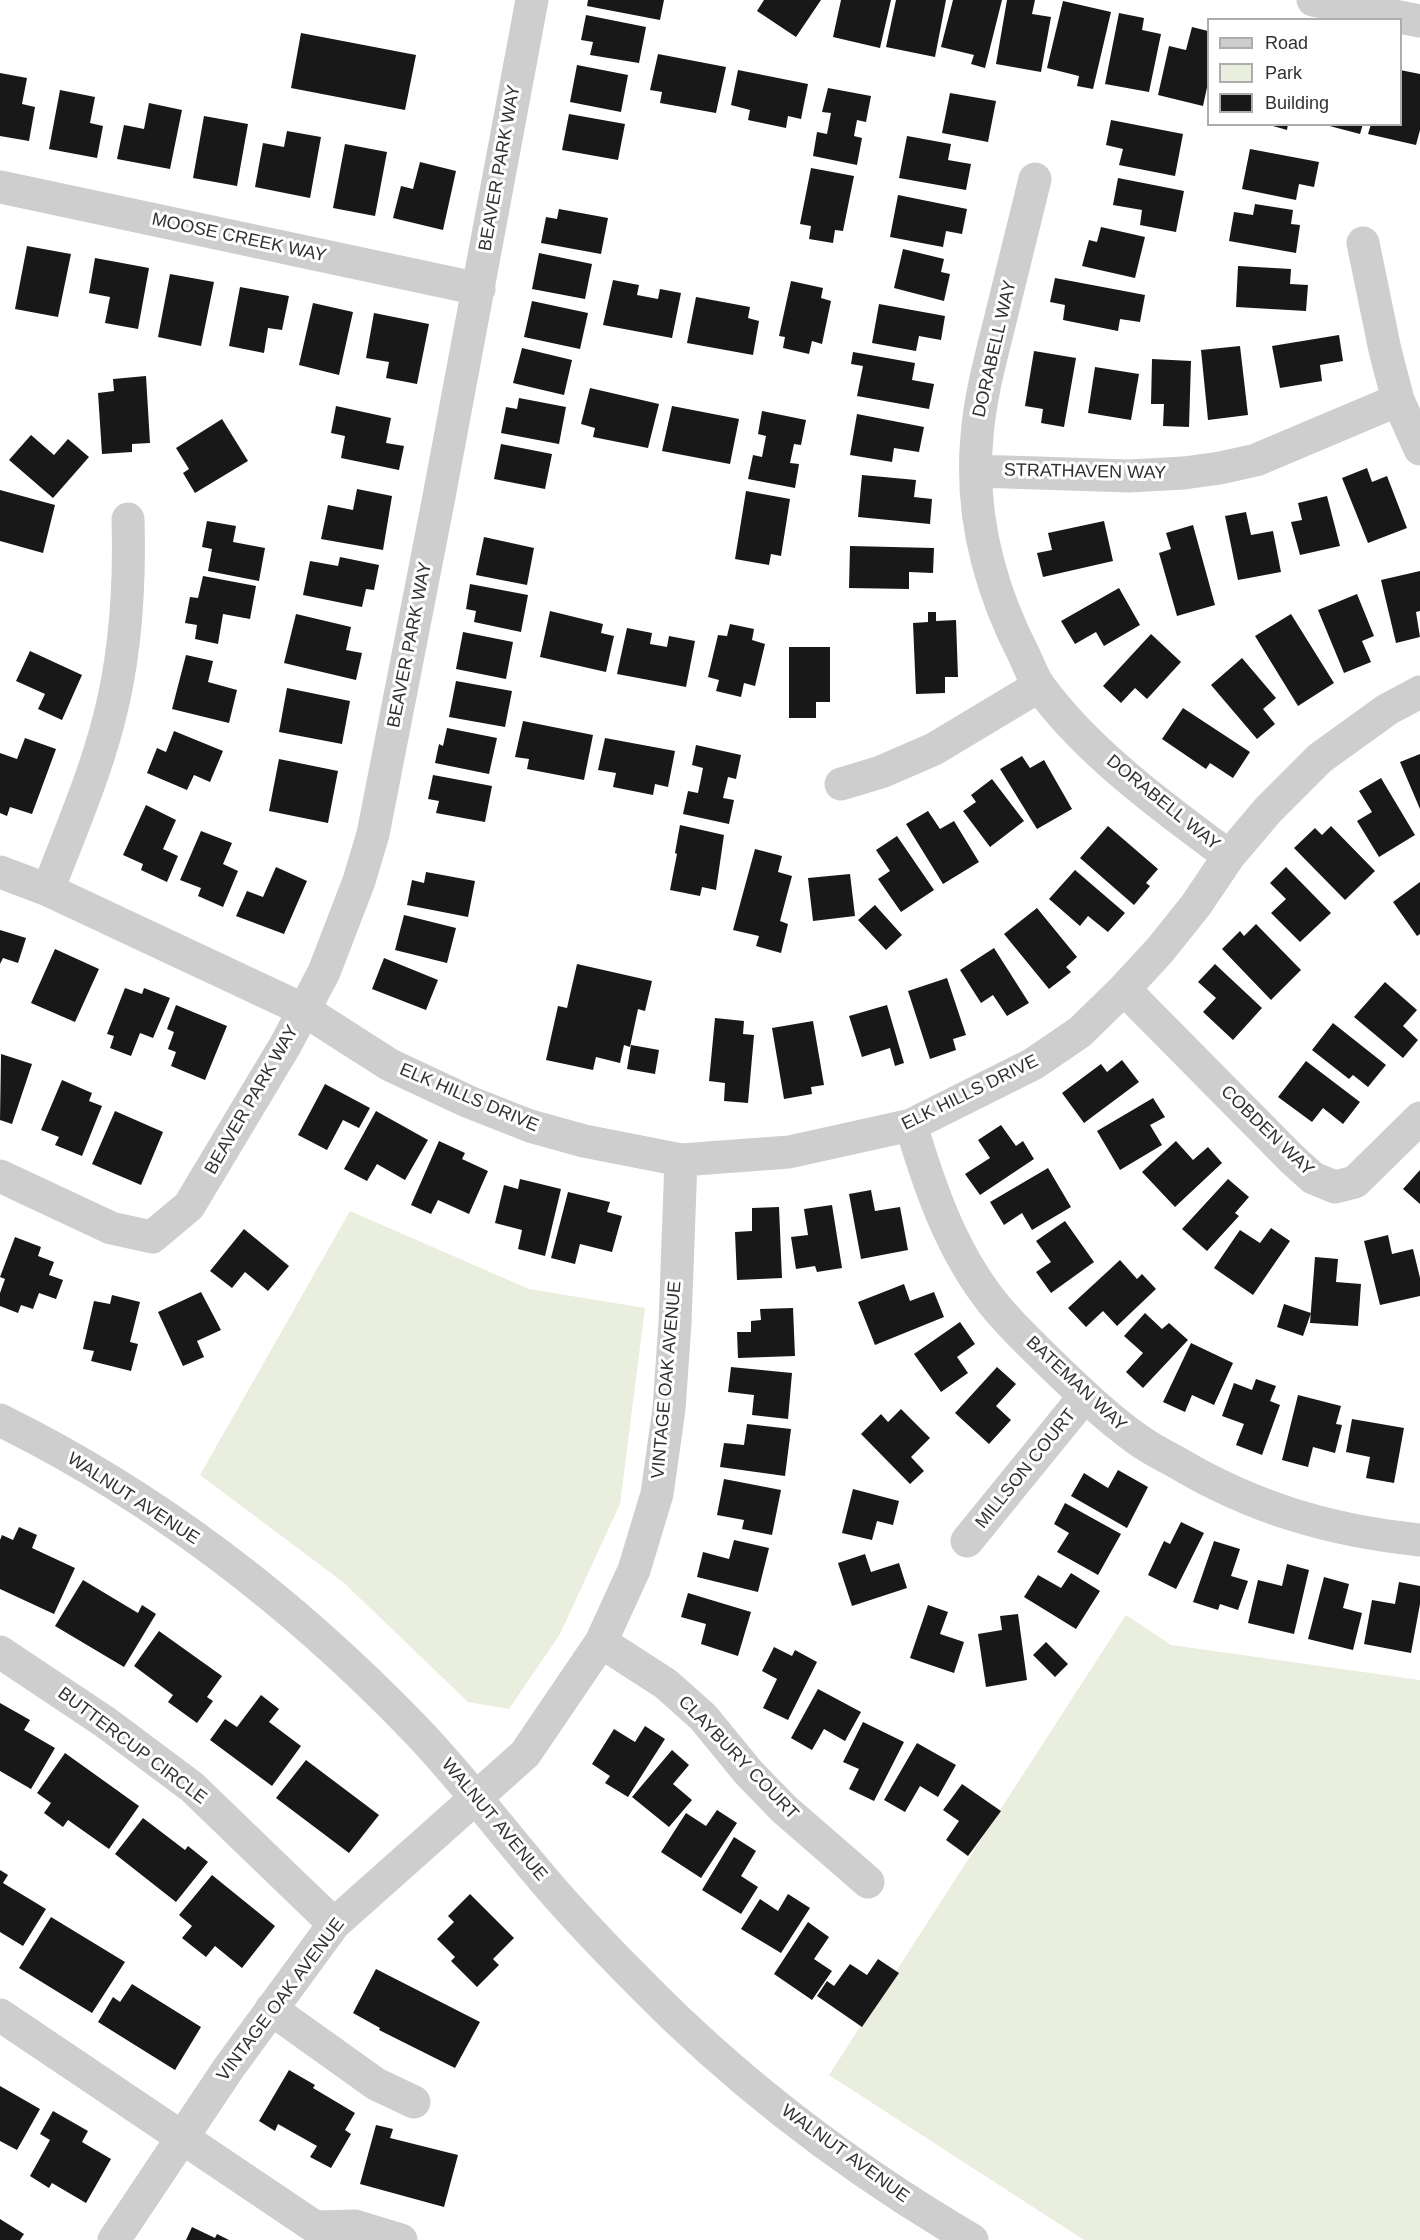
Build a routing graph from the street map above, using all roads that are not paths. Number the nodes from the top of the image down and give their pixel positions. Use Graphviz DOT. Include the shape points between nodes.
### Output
graph roads {
  1 [pos="532,0"];
  2 [pos="1313,0"];
  3 [pos="1404,12"];
  4 [pos="1035,179"];
  5 [pos="0,187"];
  6 [pos="1363,243"];
  7 [pos="479,289"];
  8 [pos="1398,400"];
  9 [pos="1420,449"];
  10 [pos="976,471"];
  11 [pos="128,519"];
  12 [pos="1039,686"];
  13 [pos="1420,692"];
  14 [pos="841,784"];
  15 [pos="1229,856"];
  16 [pos="0,872"];
  17 [pos="48,890"];
  18 [pos="1124,989"];
  19 [pos="304,1010"];
  20 [pos="1420,1118"];
  21 [pos="911,1125"];
  22 [pos="681,1160"];
  23 [pos="0,1176"];
  24 [pos="1084,1396"];
  25 [pos="0,1420"];
  26 [pos="1420,1540"];
  27 [pos="967,1541"];
  28 [pos="601,1642"];
  29 [pos="0,1652"];
  30 [pos="477,1798"];
  31 [pos="868,1882"];
  32 [pos="334,1924"];
  33 [pos="271,2009"];
  34 [pos="0,2015"];
  35 [pos="414,2102"];
  36 [pos="183,2137"];
  37 [pos="114,2240"];
  38 [pos="401,2240"];
  39 [pos="972,2240"];
  1 -- 7 [label="street, BEAVER PARK WAY"];
  2 -- 3 [label="street"];
  4 -- 10 [label="street, DORABELL WAY" via="982,397"];
  5 -- 7 [label="street, MOOSE CREEK WAY"];
  6 -- 8 [label="street"];
  7 -- 19 [label="street, BEAVER PARK WAY" via="373,834 327,963"];
  8 -- 9 [label="street"];
  8 -- 10 [label="street, STRATHAVEN WAY" via="1256,460 1220,468 1129,476"];
  10 -- 12 [label="street, DORABELL WAY" via="981,535 995,587"];
  11 -- 17 [label="street" via="126,629 118,682 108,724"];
  12 -- 14 [label="street" via="934,749"];
  12 -- 15 [label="street, DORABELL WAY" via="1091,744 1159,804"];
  13 -- 15 [label="street, ELK HILLS DRIVE" via="1388,709 1320,758"];
  15 -- 18 [label="street, ELK HILLS DRIVE" via="1189,914"];
  16 -- 17 [label="street, ELK HILLS DRIVE"];
  17 -- 19 [label="street, ELK HILLS DRIVE"];
  18 -- 20 [label="street, COBDEN WAY" via="1312,1178 1335,1187 1355,1182"];
  18 -- 21 [label="street, ELK HILLS DRIVE" via="1080,1032 1034,1064"];
  19 -- 22 [label="street, ELK HILLS DRIVE" via="390,1065 469,1102 530,1126 584,1141"];
  19 -- 23 [label="street, BEAVER PARK WAY" via="189,1206 152,1237 111,1228"];
  21 -- 22 [label="street, ELK HILLS DRIVE" via="789,1152"];
  21 -- 24 [label="street, BATEMAN WAY" via="945,1222 989,1299"];
  22 -- 28 [label="street, VINTAGE OAK AVENUE" via="669,1409 657,1494 634,1570"];
  24 -- 26 [label="street, BATEMAN WAY" via="1138,1440 1210,1483 1273,1509 1342,1529"];
  24 -- 27 [label="street, MILLSON COURT"];
  25 -- 30 [label="street, WALNUT AVENUE" via="90,1469 243,1573 363,1676"];
  28 -- 30 [label="street, VINTAGE OAK AVENUE" via="525,1754"];
  28 -- 31 [label="street, CLAYBURY COURT" via="666,1684 704,1717 784,1809"];
  29 -- 32 [label="street, BUTTERCUP CIRCLE" via="105,1722 192,1787"];
  30 -- 32 [label="street, VINTAGE OAK AVENUE"];
  30 -- 39 [label="street, WALNUT AVENUE" via="578,1918 644,1987 731,2067 800,2124 887,2187"];
  32 -- 33 [label="street, VINTAGE OAK AVENUE"];
  33 -- 35 [label="street" via="376,2084"];
  33 -- 36 [label="street, VINTAGE OAK AVENUE"];
  34 -- 36 [label="street"];
  36 -- 37 [label="street, VINTAGE OAK AVENUE"];
  36 -- 38 [label="street" via="315,2227 355,2226"];
}
